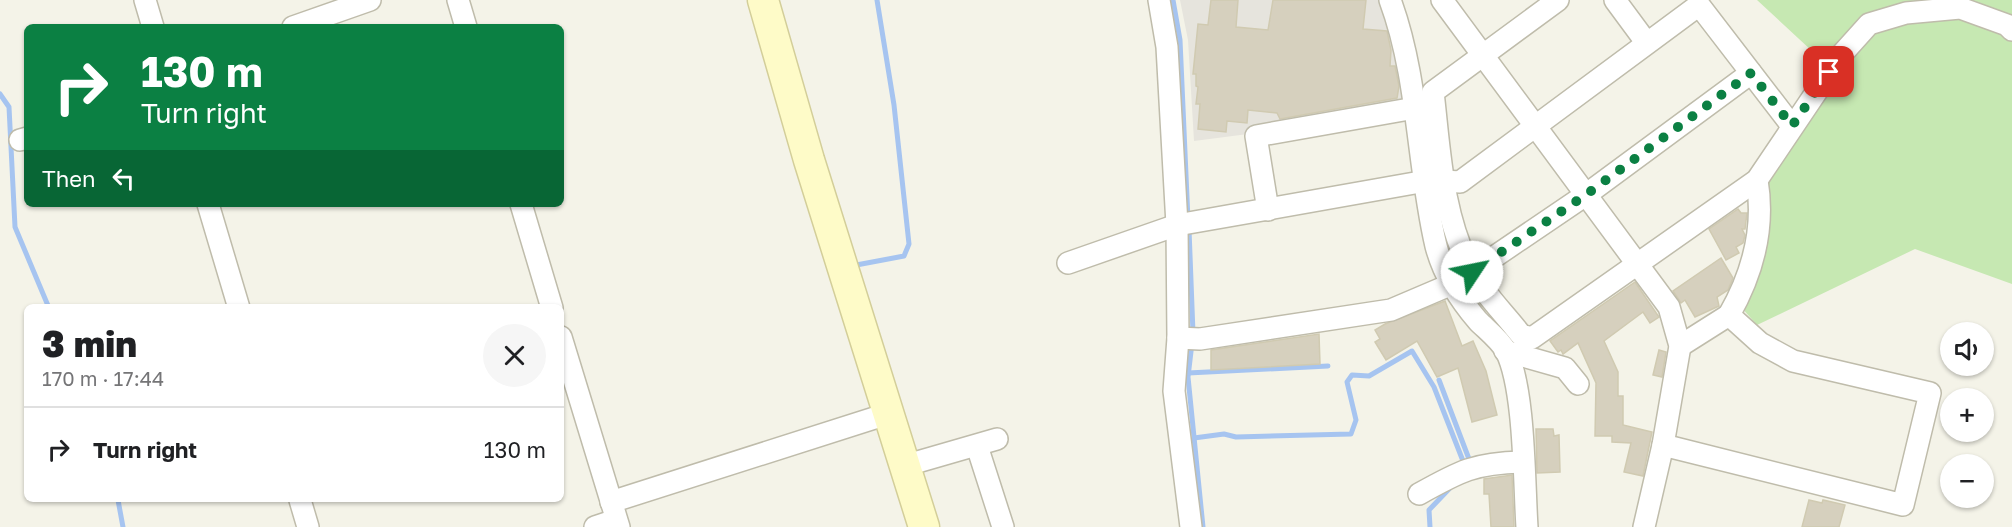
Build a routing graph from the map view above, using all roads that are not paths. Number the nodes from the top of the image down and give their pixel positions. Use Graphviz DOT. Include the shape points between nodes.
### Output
graph roads {
  1 [pos="145,0"];
  2 [pos="370,0"];
  3 [pos="458,0"];
  4 [pos="763,0"];
  5 [pos="1159,0"];
  6 [pos="1390,0"];
  7 [pos="1442,0"];
  8 [pos="1558,0"];
  9 [pos="1616,0"];
  10 [pos="152,24"];
  11 [pos="302,24"];
  12 [pos="465,24"];
  13 [pos="2012,30"];
  14 [pos="1646,42"];
  15 [pos="1482,54"];
  16 [pos="1751,73"];
  17 [pos="1414,108"];
  18 [pos="1535,125"];
  19 [pos="1792,126"];
  20 [pos="1757,180"];
  21 [pos="1435,181"];
  22 [pos="1587,194"];
  23 [pos="209,207"];
  24 [pos="522,207"];
  25 [pos="1268,210"];
  26 [pos="1177,225"];
  27 [pos="1068,263"];
  28 [pos="1638,263"];
  29 [pos="1472,272"];
  30 [pos="1452,284"];
  31 [pos="238,304"];
  32 [pos="551,304"];
  33 [pos="1729,315"];
  34 [pos="1178,338"];
  35 [pos="1680,346"];
  36 [pos="564,347"];
  37 [pos="1505,351"];
  38 [pos="1578,384"];
  39 [pos="888,414"];
  40 [pos="1663,445"];
  41 [pos="1522,462"];
  42 [pos="907,465"];
  43 [pos="1419,494"];
  44 [pos="301,502"];
  45 [pos="615,516"];
  46 [pos="308,527"];
  47 [pos="595,527"];
  48 [pos="924,527"];
  49 [pos="1003,527"];
  50 [pos="1191,527"];
  51 [pos="1527,527"];
  52 [pos="1644,527"];
  1 -- 10 [label="street"];
  2 -- 11 [label="street"];
  3 -- 12 [label="street"];
  4 -- 39 [label="street"];
  5 -- 26 [label="street" via="1167,47"];
  6 -- 17 [label="street"];
  7 -- 15 [label="street"];
  8 -- 15 [label="street"];
  9 -- 14 [label="street"];
  13 -- 19 [label="street" via="1960,9 1906,13 1869,24 1842,54"];
  14 -- 16 [label="street" via="1699,5"];
  14 -- 18 [label="street"];
  15 -- 18 [label="street"];
  15 -- 21 [label="street" via="1433,92"];
  16 -- 19 [label="street"];
  16 -- 22 [label="street"];
  17 -- 21 [label="street"];
  17 -- 25 [label="street" via="1256,136"];
  18 -- 21 [label="street" via="1460,182"];
  18 -- 22 [label="street"];
  19 -- 20 [label="street"];
  20 -- 28 [label="street"];
  20 -- 33 [label="street" via="1759,229 1752,266"];
  21 -- 25 [label="street"];
  21 -- 29 [label="street"];
  21 -- 30 [label="street" via="1437,248"];
  22 -- 28 [label="street"];
  22 -- 29 [label="street"];
  23 -- 31 [label="street"];
  24 -- 32 [label="street"];
  25 -- 26 [label="street"];
  26 -- 27 [label="street"];
  26 -- 34 [label="street"];
  28 -- 29 [label="street" via="1532,338 1521,335"];
  28 -- 35 [label="street" via="1669,307"];
  30 -- 34 [label="street" via="1391,310 1200,339"];
  30 -- 37 [label="street"];
  33 -- 35 [label="street"];
  33 -- 40 [label="street" via="1760,343 1793,361 1930,393 1903,505"];
  34 -- 50 [label="street" via="1174,391"];
  35 -- 40 [label="street"];
  36 -- 45 [label="street"];
  37 -- 38 [label="street" via="1565,368"];
  37 -- 41 [label="street" via="1517,388"];
  39 -- 42 [label="street"];
  39 -- 45 [label="street"];
  40 -- 52 [label="street"];
  41 -- 43 [label="street" via="1488,463 1458,472"];
  41 -- 51 [label="street"];
  42 -- 48 [label="street"];
  42 -- 49 [label="street" via="987,442"];
  44 -- 46 [label="street"];
  45 -- 47 [label="street"];
}
